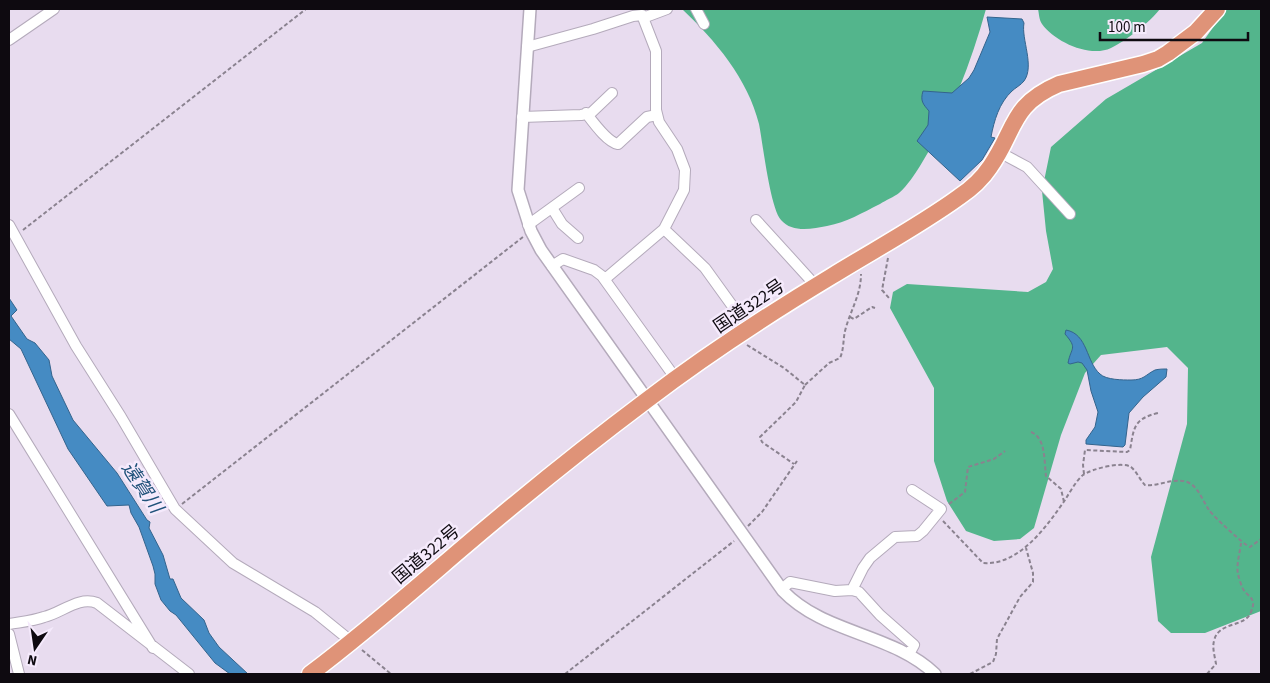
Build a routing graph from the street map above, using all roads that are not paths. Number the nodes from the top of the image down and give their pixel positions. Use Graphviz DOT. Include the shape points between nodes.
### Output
graph roads {
  1 [pos="54,9"];
  2 [pos="530,9"];
  3 [pos="667,9"];
  4 [pos="696,9"];
  5 [pos="1217,9"];
  6 [pos="644,18"];
  7 [pos="704,24"];
  8 [pos="9,40"];
  9 [pos="527,47"];
  10 [pos="612,93"];
  11 [pos="586,114"];
  12 [pos="657,115"];
  13 [pos="522,118"];
  14 [pos="999,152"];
  15 [pos="579,188"];
  16 [pos="552,208"];
  17 [pos="1070,214"];
  18 [pos="756,220"];
  19 [pos="9,225"];
  20 [pos="530,228"];
  21 [pos="664,229"];
  22 [pos="578,238"];
  23 [pos="552,266"];
  24 [pos="605,279"];
  25 [pos="816,286"];
  26 [pos="744,333"];
  27 [pos="676,379"];
  28 [pos="647,400"];
  29 [pos="9,414"];
  30 [pos="912,490"];
  31 [pos="782,590"];
  32 [pos="852,590"];
  33 [pos="9,624"];
  34 [pos="9,634"];
  35 [pos="350,644"];
  36 [pos="153,648"];
  37 [pos="909,654"];
  38 [pos="19,674"];
  39 [pos="189,674"];
  40 [pos="310,674"];
  41 [pos="935,674"];
  1 -- 8 [label="street"];
  2 -- 9 [label="street"];
  3 -- 6 [label="street"];
  4 -- 7 [label="street"];
  5 -- 14 [label="highway, 国道322号" via="1196,32 1158,59 1059,84 1033,98 1011,126"];
  6 -- 9 [label="street" via="642,15 632,16"];
  6 -- 12 [label="street" via="656,50"];
  9 -- 13 [label="street"];
  10 -- 11 [label="street"];
  11 -- 12 [label="street" via="596,127 618,144 647,117"];
  11 -- 13 [label="street"];
  12 -- 21 [label="street" via="685,170 684,190"];
  13 -- 20 [label="street" via="518,190"];
  14 -- 17 [label="street" via="1027,167"];
  14 -- 25 [label="highway, 国道322号" via="990,168 960,197"];
  15 -- 16 [label="street"];
  16 -- 20 [label="street"];
  16 -- 22 [label="street" via="562,224"];
  18 -- 25 [label="street"];
  19 -- 35 [label="street" via="76,346 175,509 233,563 315,612"];
  20 -- 23 [label="street"];
  21 -- 24 [label="street"];
  21 -- 26 [label="street" via="705,268"];
  23 -- 24 [label="street" via="563,259 594,270"];
  23 -- 28 [label="street"];
  24 -- 27 [label="street"];
  25 -- 26 [label="highway, 国道322号"];
  26 -- 27 [label="highway, 国道322号"];
  27 -- 28 [label="highway, 国道322号"];
  28 -- 31 [label="street" via="745,530"];
  28 -- 35 [label="highway, 国道322号" via="502,515"];
  29 -- 36 [label="street"];
  30 -- 32 [label="street" via="939,513 917,536 895,537 888,542 870,558"];
  31 -- 32 [label="street" via="790,582 834,592"];
  31 -- 37 [label="street" via="811,614"];
  32 -- 37 [label="street" via="859,592 914,645"];
  33 -- 36 [label="street" via="45,617 91,601"];
  34 -- 38 [label="street"];
  35 -- 40 [label="highway, 国道322号"];
  36 -- 39 [label="street"];
  37 -- 41 [label="street"];
}
